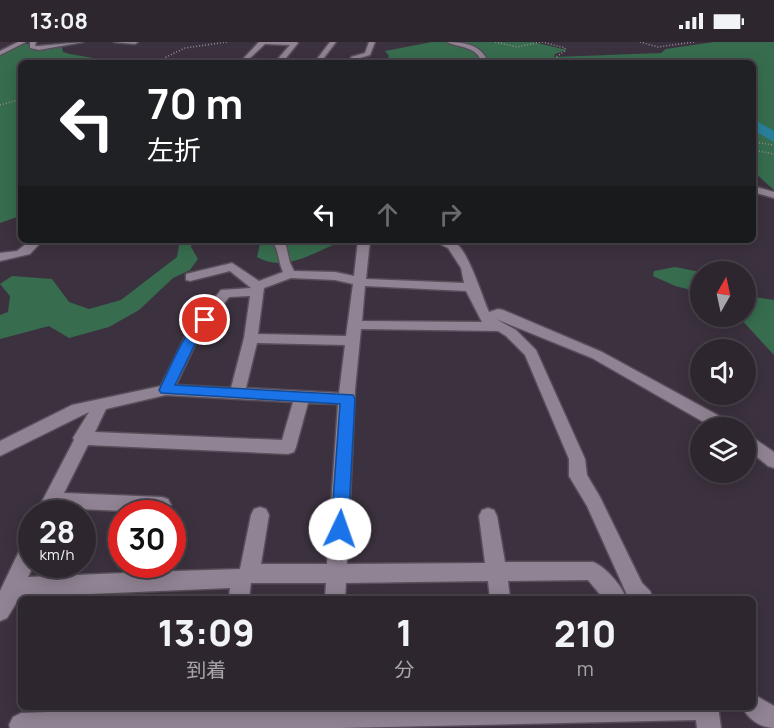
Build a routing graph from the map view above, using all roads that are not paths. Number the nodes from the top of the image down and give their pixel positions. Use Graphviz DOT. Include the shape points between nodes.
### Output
graph roads {
  1 [pos="23,42"];
  2 [pos="33,42"];
  3 [pos="80,42"];
  4 [pos="117,42"];
  5 [pos="135,42"];
  6 [pos="265,42"];
  7 [pos="333,42"];
  8 [pos="372,42"];
  9 [pos="450,42"];
  10 [pos="296,43"];
  11 [pos="0,53"];
  12 [pos="246,60"];
  13 [pos="279,60"];
  14 [pos="319,60"];
  15 [pos="354,60"];
  16 [pos="484,60"];
  17 [pos="756,190"];
  18 [pos="774,195"];
  19 [pos="35,243"];
  20 [pos="281,243"];
  21 [pos="364,243"];
  22 [pos="445,243"];
  23 [pos="0,257"];
  24 [pos="290,274"];
  25 [pos="190,277"];
  26 [pos="359,282"];
  27 [pos="471,287"];
  28 [pos="258,289"];
  29 [pos="493,323"];
  30 [pos="353,333"];
  31 [pos="251,338"];
  32 [pos="166,390"];
  33 [pos="237,393"];
  34 [pos="302,398"];
  35 [pos="348,399"];
  36 [pos="101,404"];
  37 [pos="708,417"];
  38 [pos="81,438"];
  39 [pos="756,447"];
  40 [pos="0,449"];
  41 [pos="774,461"];
  42 [pos="50,500"];
  43 [pos="261,515"];
  44 [pos="488,516"];
  45 [pos="337,572"];
  46 [pos="496,572"];
  47 [pos="186,574"];
  48 [pos="108,575"];
  49 [pos="245,576"];
  50 [pos="18,578"];
  51 [pos="14,587"];
  52 [pos="239,596"];
  53 [pos="335,596"];
  54 [pos="500,596"];
  55 [pos="614,596"];
  56 [pos="641,596"];
  57 [pos="0,611"];
  58 [pos="756,708"];
  59 [pos="219,713"];
  60 [pos="707,714"];
  61 [pos="328,716"];
  62 [pos="517,716"];
  63 [pos="774,720"];
  64 [pos="21,725"];
  1 -- 11 [label="street"];
  2 -- 3 [label="street" via="32,46 39,48"];
  4 -- 5 [label="street"];
  6 -- 10 [label="street"];
  6 -- 12 [label="street"];
  7 -- 14 [label="street"];
  8 -- 15 [label="street" via="368,54"];
  9 -- 16 [label="street" via="476,50"];
  10 -- 13 [label="street"];
  17 -- 18 [label="street"];
  19 -- 23 [label="street" via="19,255"];
  20 -- 24 [label="street"];
  21 -- 26 [label="street"];
  22 -- 27 [label="street" via="452,246 467,268"];
  24 -- 26 [label="street" via="335,276"];
  24 -- 28 [label="street"];
  25 -- 28 [label="street" via="232,267"];
  26 -- 27 [label="street"];
  26 -- 30 [label="street"];
  27 -- 29 [label="street"];
  28 -- 31 [label="street"];
  28 -- 32 [label="street" via="225,293 194,333"];
  29 -- 30 [label="street"];
  29 -- 37 [label="street" via="498,313 597,356"];
  29 -- 56 [label="street" via="511,333 531,353 577,459 579,476"];
  30 -- 31 [label="street"];
  30 -- 35 [label="street"];
  31 -- 33 [label="street"];
  32 -- 33 [label="street"];
  32 -- 36 [label="street"];
  33 -- 34 [label="street"];
  34 -- 35 [label="street"];
  34 -- 38 [label="street" via="288,447"];
  35 -- 45 [label="street"];
  36 -- 38 [label="street"];
  36 -- 40 [label="street" via="78,409"];
  38 -- 42 [label="street"];
  39 -- 41 [label="street"];
  43 -- 49 [label="street"];
  44 -- 46 [label="street"];
  45 -- 46 [label="street"];
  45 -- 49 [label="street"];
  45 -- 53 [label="street"];
  46 -- 54 [label="street"];
  46 -- 55 [label="street" via="593,571"];
  47 -- 49 [label="street"];
  48 -- 51 [label="street"];
  49 -- 52 [label="street"];
  50 -- 51 [label="street"];
  51 -- 57 [label="street"];
  58 -- 63 [label="street"];
  59 -- 61 [label="street"];
  59 -- 64 [label="street"];
  60 -- 62 [label="street"];
  61 -- 62 [label="street"];
}
